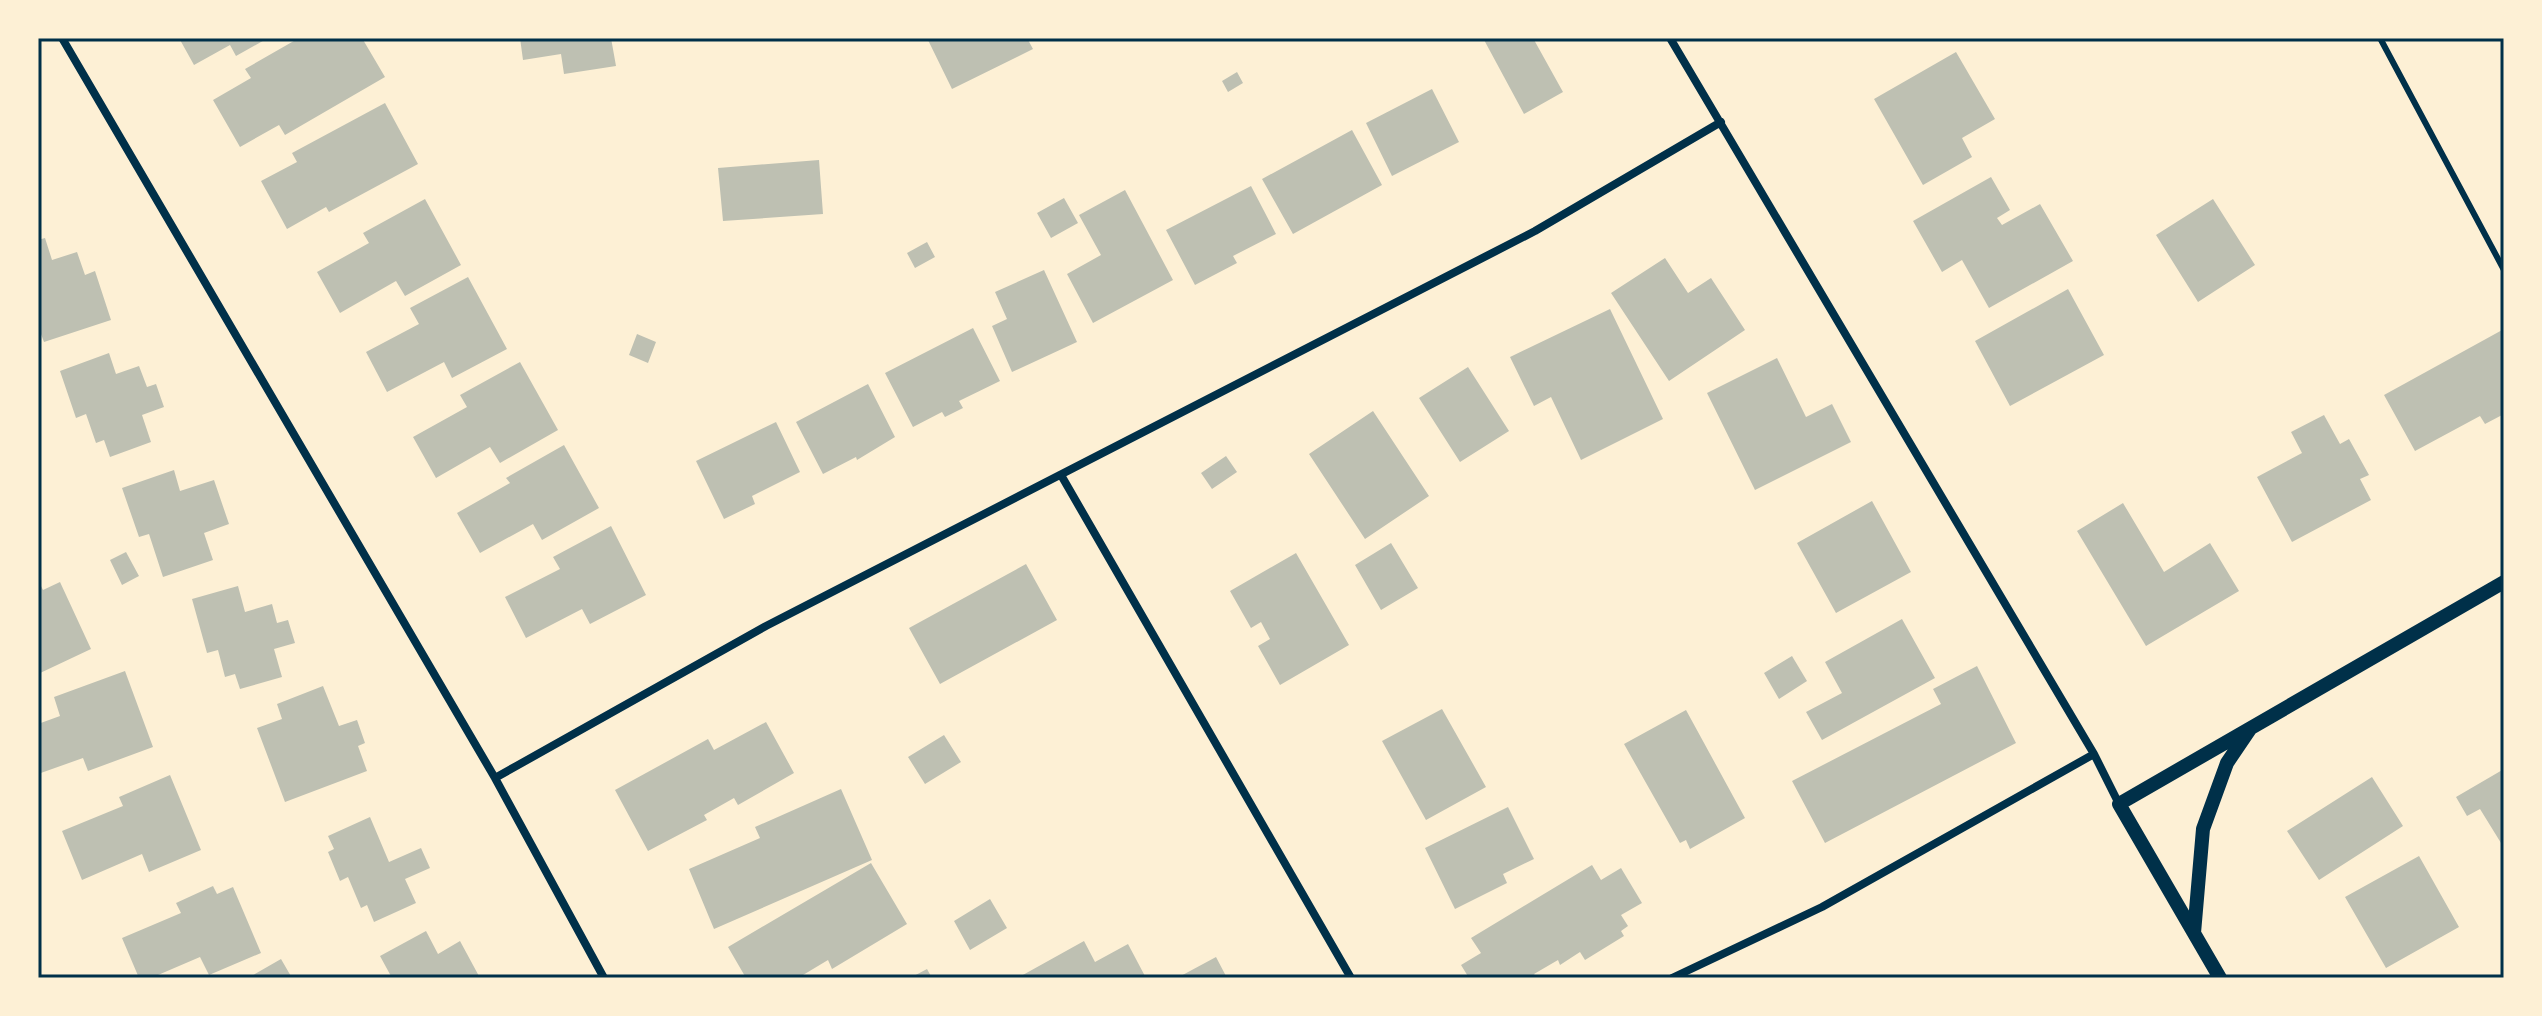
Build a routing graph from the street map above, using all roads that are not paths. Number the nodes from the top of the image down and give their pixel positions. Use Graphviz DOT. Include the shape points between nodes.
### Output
graph roads {
  1 [pos="62,38"];
  2 [pos="1670,38"];
  3 [pos="2380,38"];
  4 [pos="1721,122"];
  5 [pos="2504,270"];
  6 [pos="1061,475"];
  7 [pos="2504,582"];
  8 [pos="2252,727"];
  9 [pos="2094,754"];
  10 [pos="495,778"];
  11 [pos="2119,804"];
  12 [pos="2194,933"];
  13 [pos="604,978"];
  14 [pos="1351,978"];
  15 [pos="1672,978"];
  16 [pos="2220,978"];
  1 -- 10 [label="street"];
  2 -- 4 [label="street"];
  3 -- 5 [label="lane"];
  4 -- 6 [label="street" via="1535,231"];
  4 -- 9 [label="street"];
  6 -- 10 [label="street" via="766,626"];
  6 -- 14 [label="street"];
  7 -- 8 [label="street"];
  8 -- 11 [label="street"];
  8 -- 12 [label="street" via="2227,763 2203,829"];
  9 -- 11 [label="street"];
  9 -- 15 [label="street" via="1822,907"];
  10 -- 13 [label="street"];
  11 -- 12 [label="street"];
  12 -- 16 [label="street"];
}
